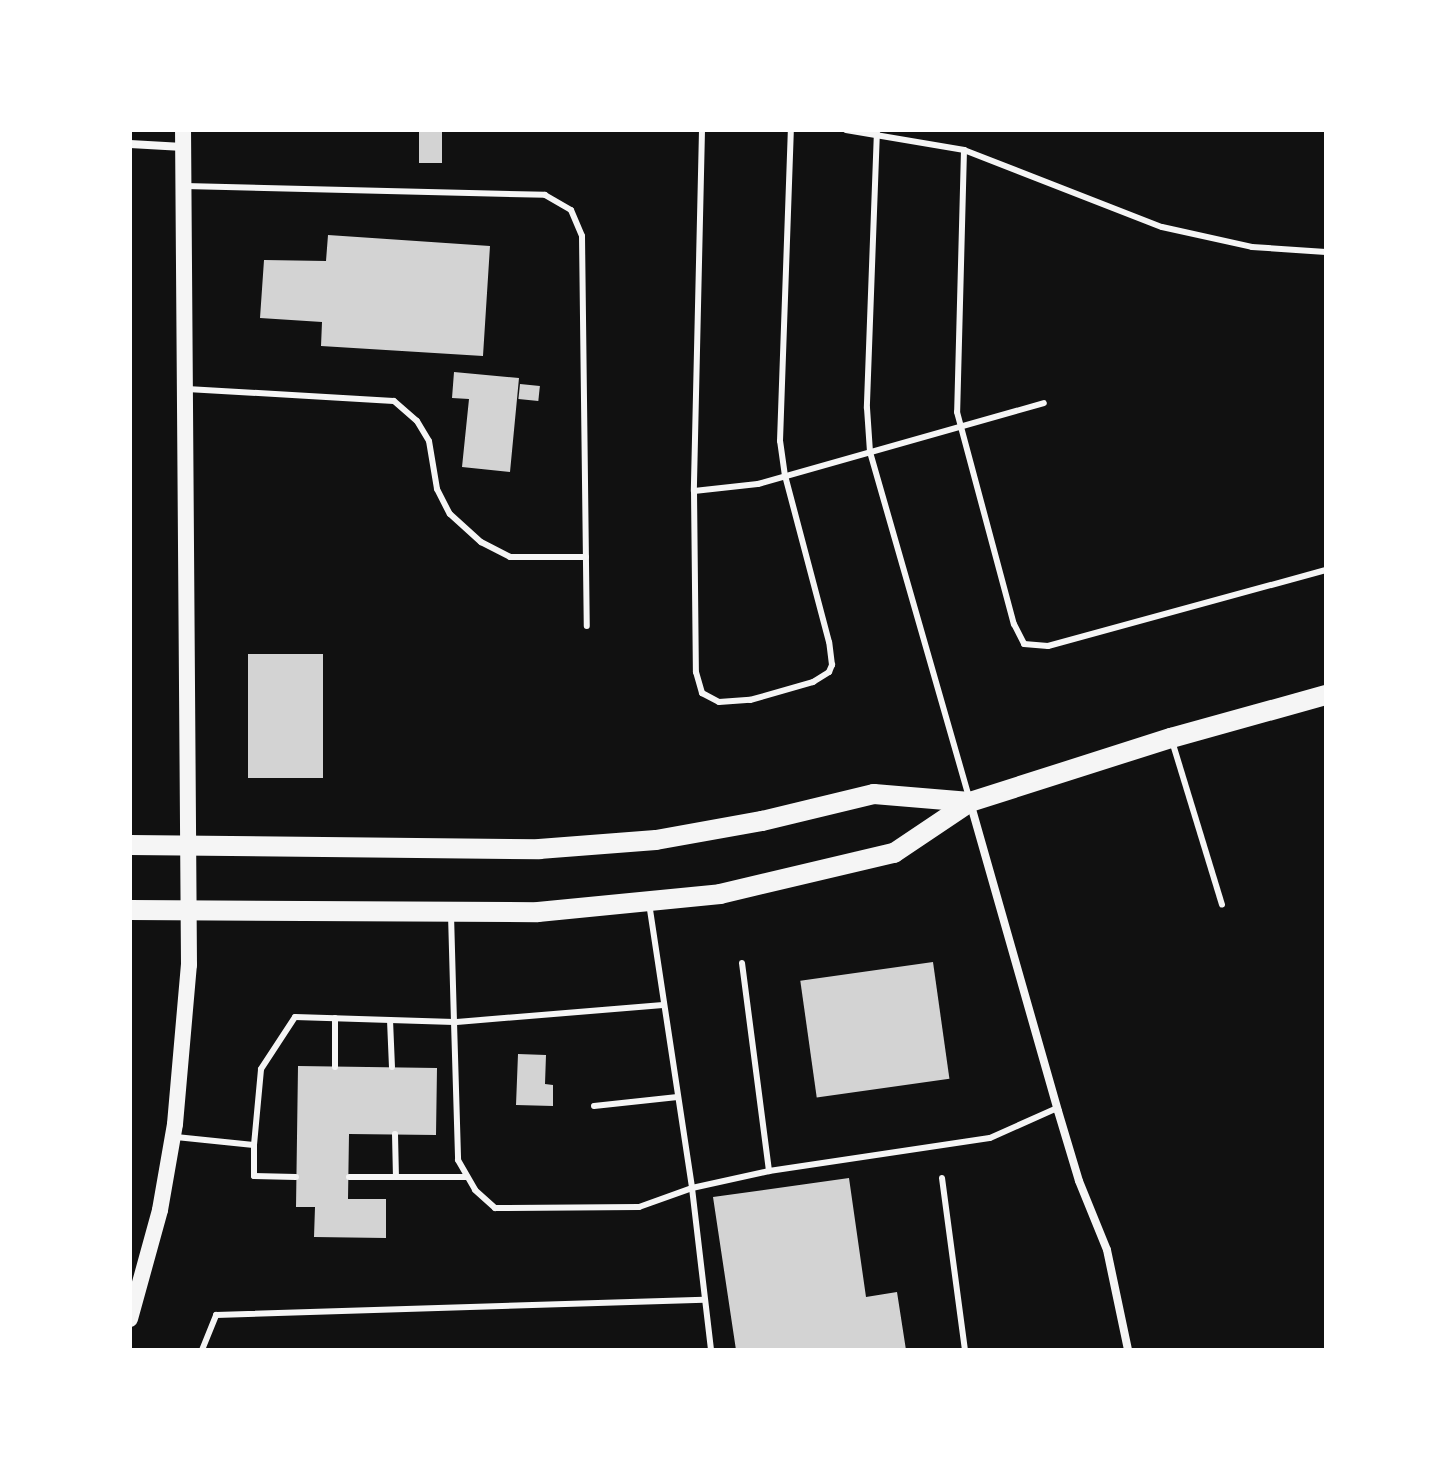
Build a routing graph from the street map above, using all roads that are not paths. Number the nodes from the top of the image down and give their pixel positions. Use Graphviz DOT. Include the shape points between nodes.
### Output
graph roads {
  1 [pos="183,130"];
  2 [pos="702,130"];
  3 [pos="791,130"];
  4 [pos="846,130"];
  5 [pos="877,132"];
  6 [pos="130,144"];
  7 [pos="183,147"];
  8 [pos="964,150"];
  9 [pos="183,186"];
  10 [pos="1326,252"];
  11 [pos="183,389"];
  12 [pos="1044,403"];
  13 [pos="960,428"];
  14 [pos="870,452"];
  15 [pos="785,476"];
  16 [pos="694,491"];
  17 [pos="586,557"];
  18 [pos="1326,570"];
  19 [pos="587,626"];
  20 [pos="1326,695"];
  21 [pos="1171,738"];
  22 [pos="970,802"];
  23 [pos="130,845"];
  24 [pos="189,846"];
  25 [pos="649,903"];
  26 [pos="1222,905"];
  27 [pos="130,910"];
  28 [pos="189,910"];
  29 [pos="451,913"];
  30 [pos="742,963"];
  31 [pos="663,1005"];
  32 [pos="335,1018"];
  33 [pos="390,1020"];
  34 [pos="454,1022"];
  35 [pos="335,1067"];
  36 [pos="392,1067"];
  37 [pos="678,1097"];
  38 [pos="594,1106"];
  39 [pos="1057,1108"];
  40 [pos="395,1134"];
  41 [pos="173,1137"];
  42 [pos="254,1145"];
  43 [pos="769,1171"];
  44 [pos="296,1177"];
  45 [pos="349,1177"];
  46 [pos="396,1177"];
  47 [pos="467,1177"];
  48 [pos="942,1178"];
  49 [pos="692,1188"];
  50 [pos="704,1300"];
  51 [pos="130,1319"];
  52 [pos="202,1350"];
  53 [pos="711,1350"];
  54 [pos="965,1350"];
  55 [pos="1128,1350"];
  1 -- 7 [label="main road"];
  2 -- 16 [label="lane"];
  3 -- 15 [label="lane" via="780,441"];
  4 -- 5 [label="lane"];
  5 -- 8 [label="lane"];
  5 -- 14 [label="lane"];
  6 -- 7 [label="street"];
  7 -- 9 [label="main road"];
  8 -- 10 [label="lane" via="1162,227 1252,247"];
  8 -- 13 [label="lane"];
  9 -- 11 [label="main road"];
  9 -- 17 [label="lane" via="545,195 571,210 582,236"];
  11 -- 17 [label="lane" via="394,401 417,421 429,441 437,489 450,514 481,542 510,557"];
  11 -- 24 [label="main road"];
  12 -- 13 [label="lane"];
  13 -- 14 [label="lane"];
  13 -- 18 [label="lane" via="1024,644 1048,646"];
  14 -- 15 [label="lane"];
  14 -- 22 [label="lane"];
  15 -- 16 [label="lane"];
  15 -- 16 [label="lane" via="832,665 813,682 750,700 709,700 699,684"];
  17 -- 19 [label="lane"];
  20 -- 21 [label="main road"];
  21 -- 22 [label="main road"];
  21 -- 26 [label="lane"];
  22 -- 24 [label="main road" via="874,794 656,840 539,849"];
  22 -- 25 [label="main road" via="894,853 777,883"];
  22 -- 39 [label="street"];
  23 -- 24 [label="main road"];
  24 -- 28 [label="main road"];
  25 -- 29 [label="main road"];
  25 -- 31 [label="lane"];
  27 -- 28 [label="main road"];
  28 -- 29 [label="main road"];
  28 -- 41 [label="main road"];
  29 -- 34 [label="lane"];
  30 -- 43 [label="lane"];
  31 -- 34 [label="lane"];
  31 -- 37 [label="lane"];
  32 -- 33 [label="lane"];
  32 -- 35 [label="lane"];
  32 -- 42 [label="lane" via="295,1017 261,1069"];
  33 -- 34 [label="lane"];
  33 -- 36 [label="lane"];
  34 -- 47 [label="lane" via="458,1160"];
  37 -- 38 [label="lane"];
  37 -- 49 [label="lane"];
  39 -- 43 [label="lane" via="990,1138"];
  39 -- 55 [label="street" via="1107,1250"];
  40 -- 46 [label="lane"];
  41 -- 42 [label="lane"];
  41 -- 51 [label="main road" via="160,1210"];
  42 -- 44 [label="lane" via="254,1176"];
  43 -- 49 [label="lane"];
  45 -- 46 [label="lane"];
  46 -- 47 [label="lane"];
  47 -- 49 [label="lane" via="495,1208 639,1207"];
  48 -- 54 [label="lane"];
  49 -- 50 [label="lane"];
  50 -- 52 [label="lane" via="216,1315"];
  50 -- 53 [label="lane"];
}
